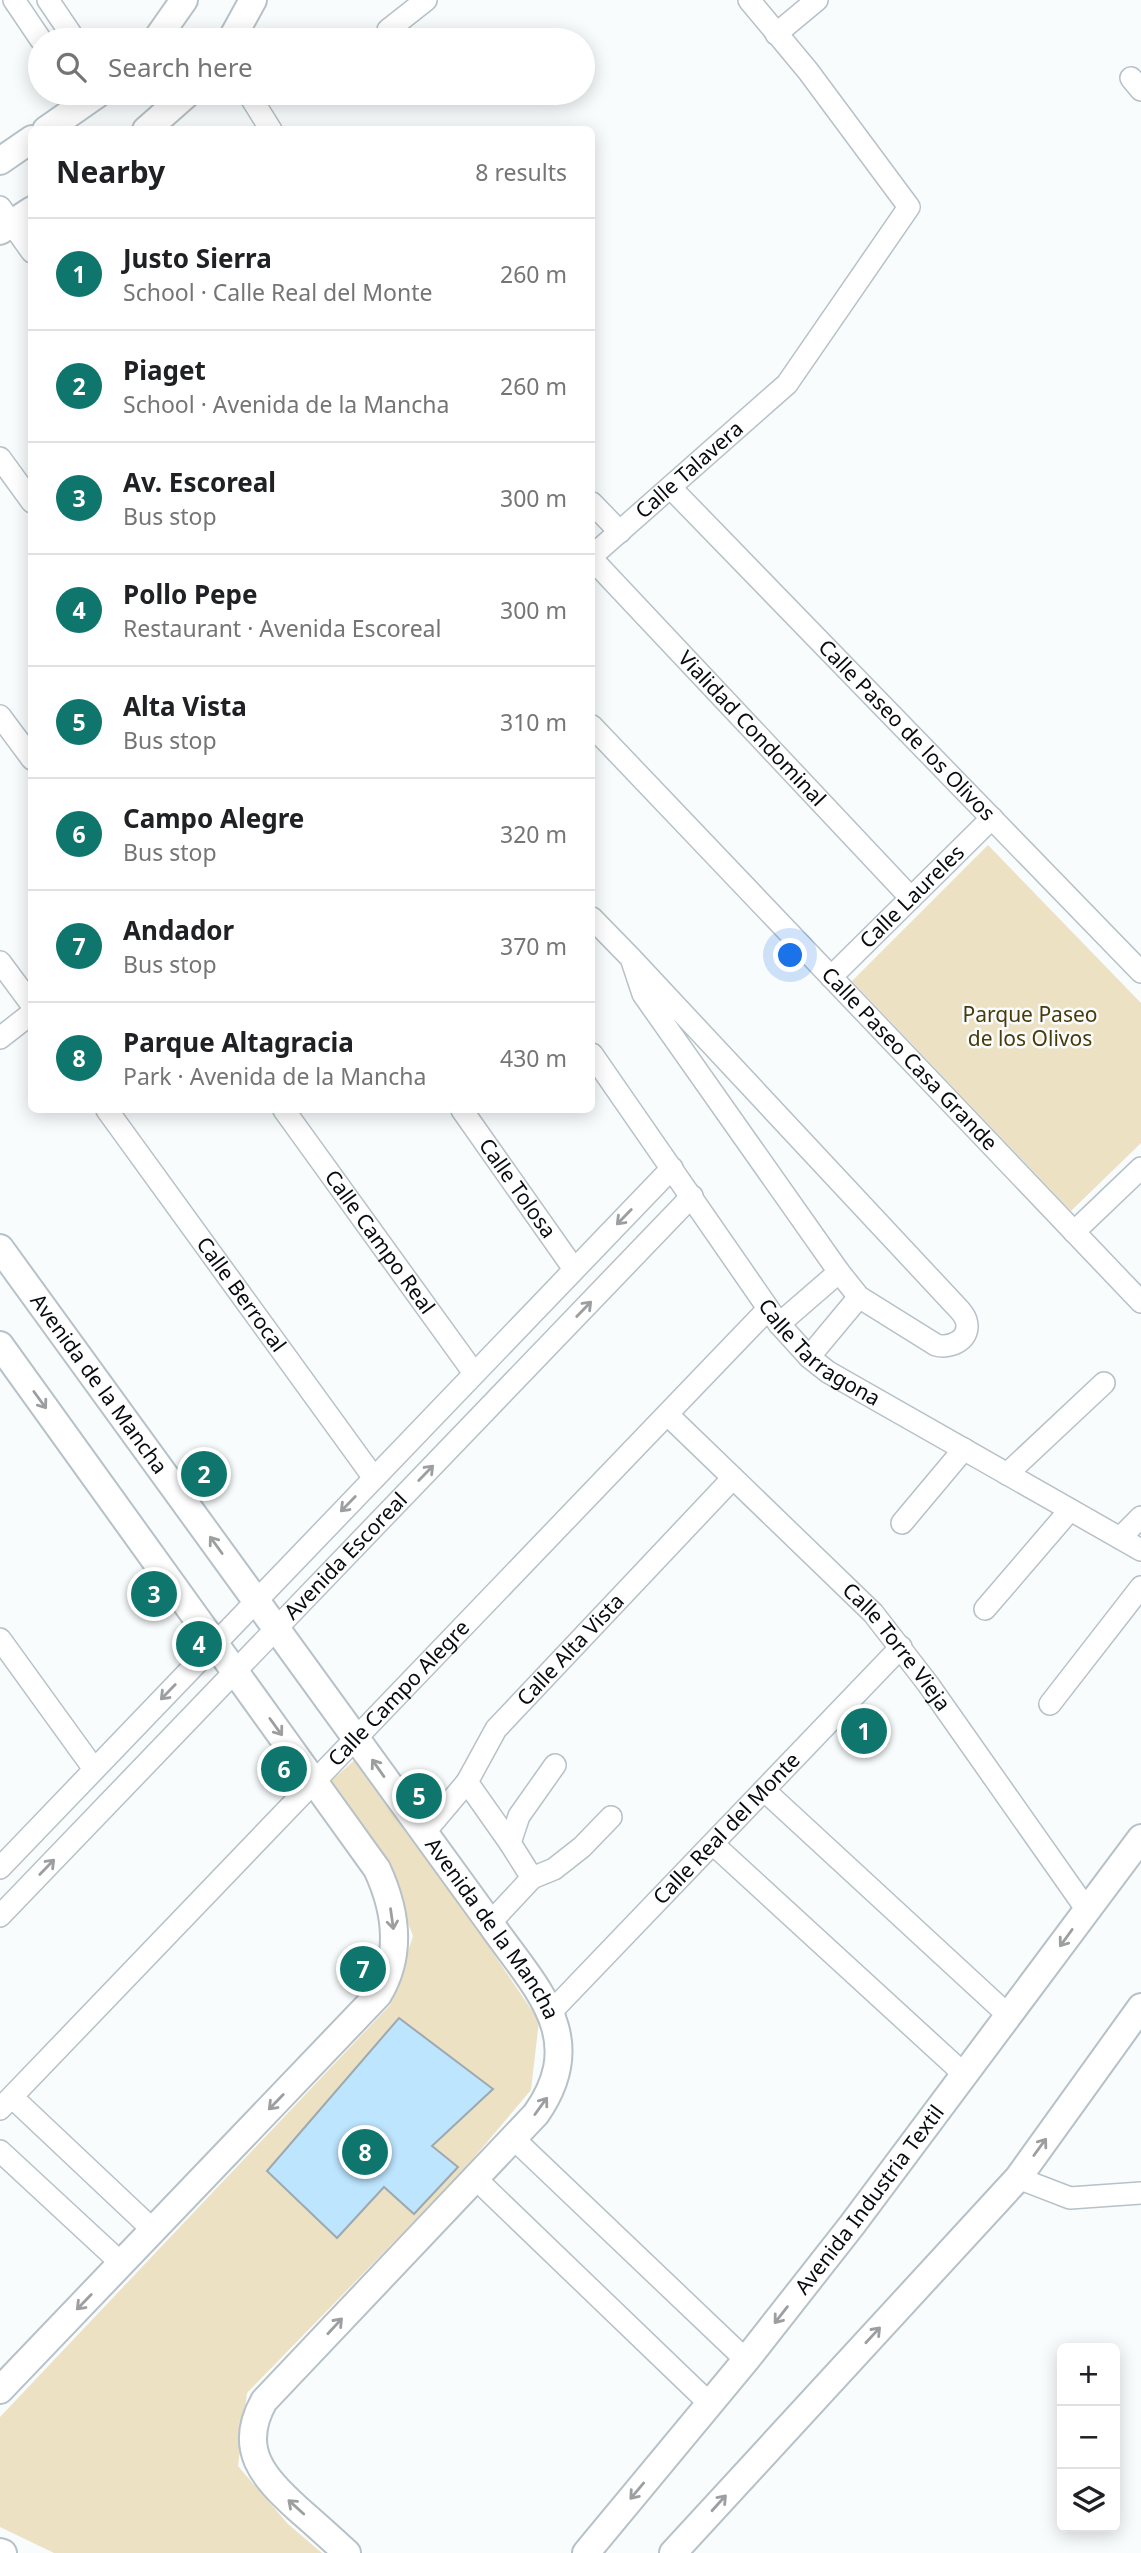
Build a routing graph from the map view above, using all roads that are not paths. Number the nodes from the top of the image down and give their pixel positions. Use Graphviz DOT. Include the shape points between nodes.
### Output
graph roads {
  1 [pos="14,0"];
  2 [pos="48,0"];
  3 [pos="184,0"];
  4 [pos="253,0"];
  5 [pos="397,0"];
  6 [pos="426,0"];
  7 [pos="749,0"];
  8 [pos="817,0"];
  9 [pos="33,28"];
  10 [pos="67,28"];
  11 [pos="164,28"];
  12 [pos="237,28"];
  13 [pos="391,28"];
  14 [pos="396,28"];
  15 [pos="776,34"];
  16 [pos="75,105"];
  17 [pos="174,105"];
  18 [pos="255,105"];
  19 [pos="51,126"];
  20 [pos="151,126"];
  21 [pos="269,126"];
  22 [pos="28,142"];
  23 [pos="0,160"];
  24 [pos="11,218"];
  25 [pos="28,246"];
  26 [pos="0,458"];
  27 [pos="671,488"];
  28 [pos="28,496"];
  29 [pos="595,506"];
  30 [pos="620,532"];
  31 [pos="595,554"];
  32 [pos="595,560"];
  33 [pos="0,716"];
  34 [pos="595,729"];
  35 [pos="28,754"];
  36 [pos="992,818"];
  37 [pos="911,898"];
  38 [pos="595,921"];
  39 [pos="631,958"];
  40 [pos="0,962"];
  41 [pos="1141,972"];
  42 [pos="831,977"];
  43 [pos="28,1000"];
  44 [pos="28,1016"];
  45 [pos="0,1038"];
  46 [pos="721,1055"];
  47 [pos="595,1058"];
  48 [pos="698,1073"];
  49 [pos="109,1113"];
  50 [pos="286,1113"];
  51 [pos="464,1113"];
  52 [pos="672,1168"];
  53 [pos="1141,1168"];
  54 [pos="692,1196"];
  55 [pos="1074,1233"];
  56 [pos="0,1248"];
  57 [pos="574,1269"];
  58 [pos="839,1272"];
  59 [pos="859,1297"];
  60 [pos="1141,1302"];
  61 [pos="774,1316"];
  62 [pos="0,1345"];
  63 [pos="809,1357"];
  64 [pos="474,1373"];
  65 [pos="1104,1383"];
  66 [pos="667,1416"];
  67 [pos="964,1449"];
  68 [pos="1007,1474"];
  69 [pos="374,1478"];
  70 [pos="733,1478"];
  71 [pos="1070,1510"];
  72 [pos="1141,1517"];
  73 [pos="902,1522"];
  74 [pos="1120,1538"];
  75 [pos="1141,1550"];
  76 [pos="1141,1587"];
  77 [pos="256,1600"];
  78 [pos="985,1609"];
  79 [pos="277,1629"];
  80 [pos="0,1639"];
  81 [pos="215,1643"];
  82 [pos="901,1647"];
  83 [pos="236,1672"];
  84 [pos="1050,1704"];
  85 [pos="356,1737"];
  86 [pos="555,1765"];
  87 [pos="94,1769"];
  88 [pos="314,1780"];
  89 [pos="467,1782"];
  90 [pos="764,1790"];
  91 [pos="611,1817"];
  92 [pos="424,1833"];
  93 [pos="1141,1838"];
  94 [pos="510,1843"];
  95 [pos="713,1844"];
  96 [pos="0,1868"];
  97 [pos="532,1878"];
  98 [pos="1087,1910"];
  99 [pos="0,1916"];
  100 [pos="490,1923"];
  101 [pos="1141,2007"];
  102 [pos="551,2012"];
  103 [pos="1009,2016"];
  104 [pos="965,2076"];
  105 [pos="6,2103"];
  106 [pos="513,2138"];
  107 [pos="0,2151"];
  108 [pos="475,2178"];
  109 [pos="1018,2178"];
  110 [pos="1141,2193"];
  111 [pos="153,2230"];
  112 [pos="121,2263"];
  113 [pos="746,2360"];
  114 [pos="0,2390"];
  115 [pos="710,2404"];
  116 [pos="347,2553"];
  117 [pos="586,2553"];
  118 [pos="673,2553"];
  1 -- 9 [label="street"];
  2 -- 10 [label="street"];
  3 -- 11 [label="street"];
  4 -- 12 [label="street"];
  5 -- 13 [label="street"];
  6 -- 14 [label="street"];
  7 -- 15 [label="street"];
  8 -- 15 [label="street"];
  15 -- 27 [label="street, Calle Talavera" via="909,207 787,384"];
  16 -- 19 [label="street"];
  17 -- 20 [label="street"];
  18 -- 21 [label="street"];
  22 -- 23 [label="street"];
  24 -- 25 [label="street"];
  26 -- 28 [label="street"];
  27 -- 30 [label="street, Calle Talavera"];
  27 -- 36 [label="street, Calle Paseo de los Olivos"];
  29 -- 30 [label="street"];
  30 -- 31 [label="street, Calle Talavera"];
  32 -- 37 [label="street, Vialidad Condominal"];
  33 -- 35 [label="street"];
  34 -- 42 [label="street, Calle Paseo Casa Grande"];
  36 -- 37 [label="street, Calle Laureles"];
  36 -- 41 [label="street, Calle Paseo de los Olivos"];
  37 -- 42 [label="street, Calle Laureles"];
  38 -- 39 [label="street"];
  39 -- 46 [label="street"];
  39 -- 48 [label="street" via="643,994"];
  40 -- 43 [label="street"];
  42 -- 55 [label="street, Calle Paseo Casa Grande"];
  44 -- 45 [label="street"];
  46 -- 48 [label="street" via="707,1061"];
  46 -- 59 [label="street" via="955,1305 966,1320 965,1333 950,1346 936,1345"];
  47 -- 52 [label="street, Calle Tarragona"];
  48 -- 58 [label="street"];
  49 -- 69 [label="street, Calle Berrocal"];
  50 -- 64 [label="street, Calle Campo Real"];
  51 -- 57 [label="street, Calle Tolosa"];
  52 -- 54 [label="street, Calle Tarragona"];
  52 -- 57 [label="street, Avenida Escoreal, one-way"];
  53 -- 55 [label="street"];
  54 -- 61 [label="street, Calle Tarragona"];
  79 -- 54 [label="street, Avenida Escoreal, one-way"];
  55 -- 60 [label="street, Calle Paseo Casa Grande"];
  77 -- 56 [label="street, Avenida de la Mancha, one-way"];
  57 -- 64 [label="street, Avenida Escoreal"];
  58 -- 59 [label="street"];
  58 -- 61 [label="street, Calle Campo Alegre"];
  59 -- 63 [label="street"];
  61 -- 63 [label="street, Calle Tarragona"];
  61 -- 66 [label="street, Calle Campo Alegre"];
  62 -- 81 [label="street, one-way"];
  63 -- 67 [label="street, Calle Tarragona"];
  64 -- 69 [label="street, Avenida Escoreal"];
  65 -- 68 [label="street"];
  66 -- 70 [label="street, Calle Torre Vieja"];
  66 -- 85 [label="street, Calle Campo Alegre"];
  67 -- 68 [label="street, Calle Tarragona"];
  67 -- 73 [label="street"];
  68 -- 71 [label="street, Calle Tarragona"];
  69 -- 77 [label="street, Avenida Escoreal, one-way"];
  70 -- 82 [label="street, Calle Torre Vieja" via="873,1613"];
  70 -- 89 [label="street, Calle Alta Vista" via="496,1729"];
  71 -- 74 [label="street, Calle Tarragona"];
  71 -- 78 [label="street"];
  72 -- 74 [label="street"];
  74 -- 75 [label="street, Calle Tarragona"];
  76 -- 84 [label="street"];
  77 -- 79 [label="street, Avenida de la Mancha"];
  77 -- 81 [label="street, Avenida Escoreal"];
  79 -- 83 [label="street, Avenida Escoreal"];
  79 -- 85 [label="street, Avenida de la Mancha"];
  80 -- 87 [label="street"];
  81 -- 83 [label="street"];
  81 -- 87 [label="street, Avenida Escoreal, one-way"];
  82 -- 90 [label="street, Calle Real del Monte"];
  82 -- 98 [label="street, Calle Torre Vieja"];
  83 -- 88 [label="street, one-way"];
  99 -- 83 [label="street, Avenida Escoreal, one-way"];
  85 -- 88 [label="street, Calle Campo Alegre"];
  92 -- 85 [label="street, Avenida de la Mancha, one-way"];
  86 -- 94 [label="street" via="519,1816"];
  87 -- 96 [label="street, Avenida Escoreal"];
  88 -- 105 [label="street, Calle Campo Alegre"];
  88 -- 111 [label="street, one-way" via="377,1868 389,1894 394,1930 388,1978 378,1995"];
  89 -- 92 [label="street, Calle Alta Vista"];
  89 -- 94 [label="street"];
  90 -- 95 [label="street, Calle Real del Monte"];
  90 -- 103 [label="street"];
  91 -- 97 [label="street" via="554,1869"];
  92 -- 100 [label="street, Avenida de la Mancha"];
  93 -- 98 [label="street, Avenida Industria Textil"];
  94 -- 97 [label="street"];
  95 -- 102 [label="street, Calle Real del Monte"];
  95 -- 104 [label="street"];
  97 -- 100 [label="street"];
  98 -- 103 [label="street, Avenida Industria Textil, one-way"];
  100 -- 102 [label="street, Avenida de la Mancha"];
  109 -- 101 [label="street, one-way"];
  106 -- 102 [label="street, Avenida de la Mancha, one-way" via="536,2114 555,2083 559,2048"];
  103 -- 104 [label="street, Avenida Industria Textil"];
  104 -- 113 [label="street, Avenida Industria Textil, one-way"];
  105 -- 111 [label="street"];
  106 -- 108 [label="street, Avenida de la Mancha"];
  106 -- 113 [label="street"];
  107 -- 112 [label="street"];
  108 -- 115 [label="street"];
  116 -- 108 [label="street, Avenida de la Mancha, one-way" via="269,2482 254,2447 256,2415 264,2401"];
  109 -- 110 [label="street" via="1070,2199"];
  118 -- 109 [label="street, one-way"];
  111 -- 112 [label="street"];
  112 -- 114 [label="street, one-way"];
  113 -- 115 [label="street, Avenida Industria Textil"];
  115 -- 117 [label="street, Avenida Industria Textil, one-way"];
}
